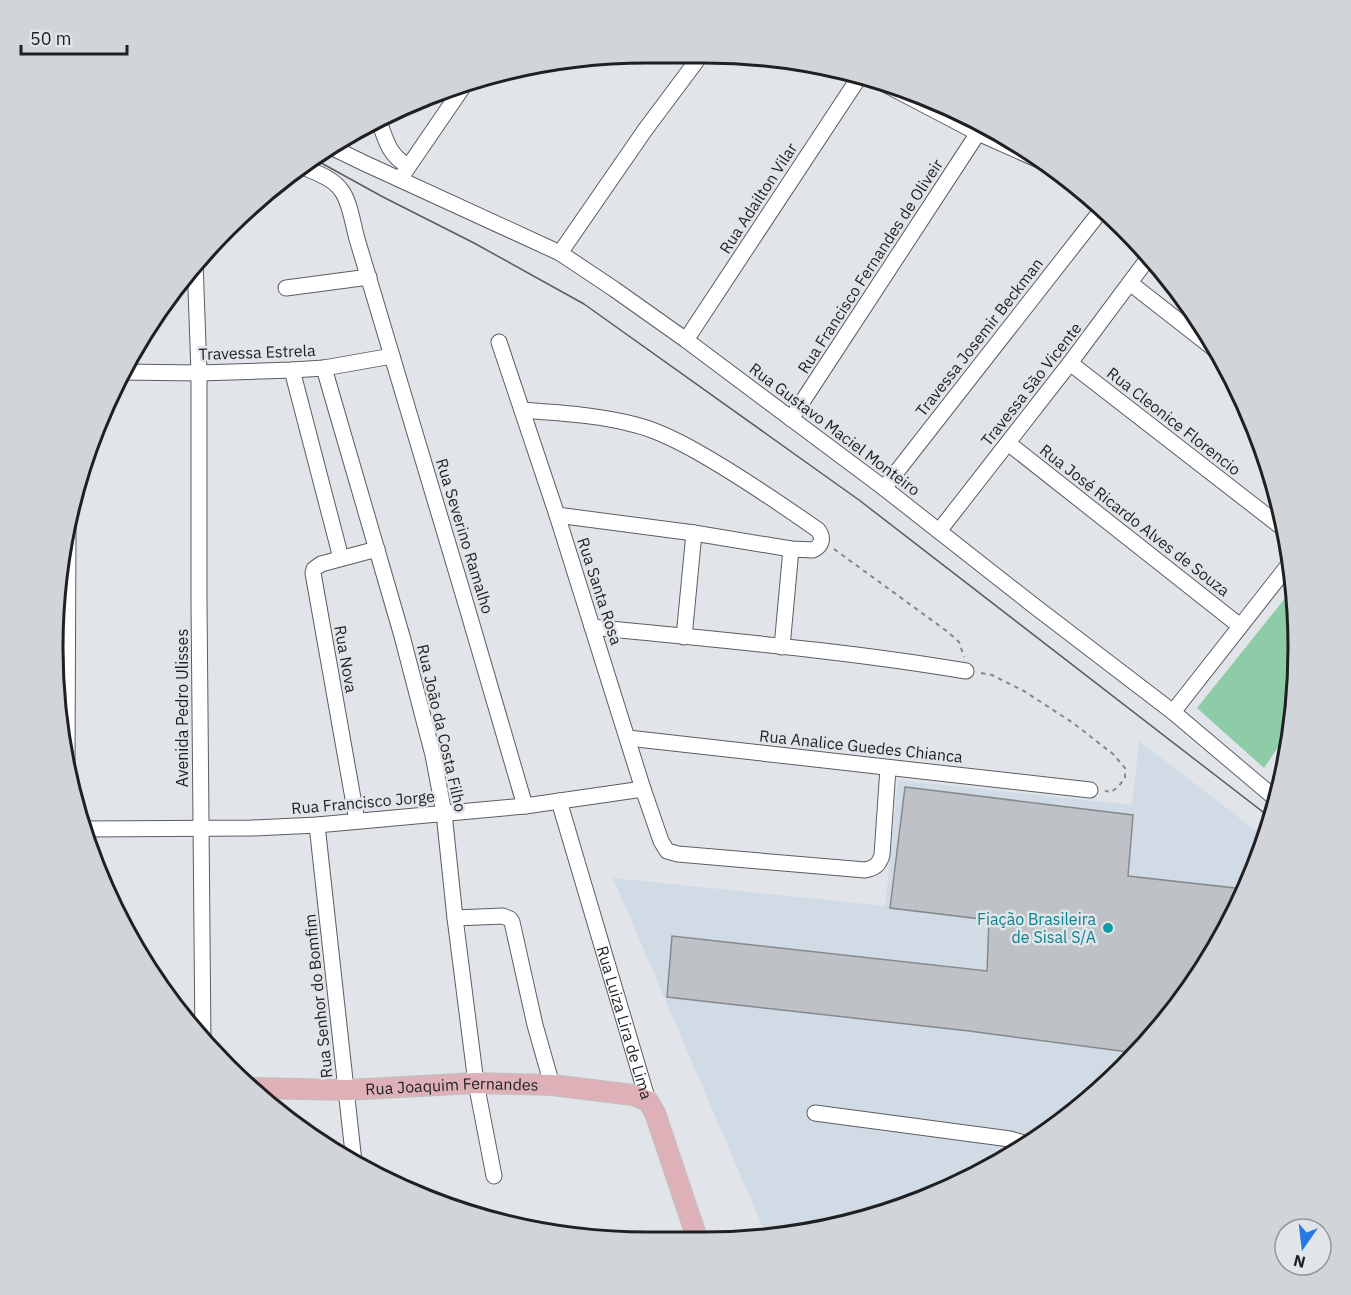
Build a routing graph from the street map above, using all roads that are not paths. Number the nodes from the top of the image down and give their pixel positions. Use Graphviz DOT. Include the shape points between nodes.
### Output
graph roads {
  1 [pos="695,63"];
  2 [pos="855,83"];
  3 [pos="457,95"];
  4 [pos="938,112"];
  5 [pos="381,127"];
  6 [pos="978,133"];
  7 [pos="996,141"];
  8 [pos="340,151"];
  9 [pos="408,165"];
  10 [pos="311,171"];
  11 [pos="400,179"];
  12 [pos="1097,216"];
  13 [pos="560,253"];
  14 [pos="1144,264"];
  15 [pos="369,277"];
  16 [pos="196,278"];
  17 [pos="1130,283"];
  18 [pos="286,288"];
  19 [pos="1198,337"];
  20 [pos="686,340"];
  21 [pos="499,342"];
  22 [pos="392,356"];
  23 [pos="1070,363"];
  24 [pos="324,368"];
  25 [pos="292,370"];
  26 [pos="132,372"];
  27 [pos="199,372"];
  28 [pos="522,410"];
  29 [pos="791,419"];
  30 [pos="1008,443"];
  31 [pos="884,488"];
  32 [pos="557,515"];
  33 [pos="1274,521"];
  34 [pos="939,531"];
  35 [pos="694,533"];
  36 [pos="378,549"];
  37 [pos="791,549"];
  38 [pos="341,558"];
  39 [pos="1283,572"];
  40 [pos="68,573"];
  41 [pos="1240,626"];
  42 [pos="592,627"];
  43 [pos="684,637"];
  44 [pos="782,647"];
  45 [pos="966,671"];
  46 [pos="1173,712"];
  47 [pos="67,716"];
  48 [pos="628,738"];
  49 [pos="888,768"];
  50 [pos="643,789"];
  51 [pos="1090,790"];
  52 [pos="1269,794"];
  53 [pos="559,801"];
  54 [pos="525,806"];
  55 [pos="444,813"];
  56 [pos="357,821"];
  57 [pos="317,825"];
  58 [pos="201,828"];
  59 [pos="92,829"];
  60 [pos="455,918"];
  61 [pos="203,1027"];
  62 [pos="476,1083"];
  63 [pos="552,1085"];
  64 [pos="264,1088"];
  65 [pos="347,1090"];
  66 [pos="648,1101"];
  67 [pos="815,1113"];
  68 [pos="1016,1141"];
  69 [pos="353,1153"];
  70 [pos="494,1176"];
  71 [pos="695,1232"];
  1 -- 13 [label="street"];
  2 -- 20 [label="street, Rua Adailton Vilar"];
  3 -- 9 [label="street"];
  4 -- 6 [label="street"];
  5 -- 9 [label="street" via="392,153"];
  6 -- 7 [label="street"];
  6 -- 29 [label="street, Rua Francisco Fernandes de Oliveir"];
  8 -- 11 [label="street, Rua Gustavo Maciel Monteiro"];
  9 -- 11 [label="street"];
  10 -- 15 [label="street, Rua Severino Ramalho" via="342,191"];
  11 -- 13 [label="street, Rua Gustavo Maciel Monteiro"];
  12 -- 31 [label="street, Travessa Josemir Beckman"];
  13 -- 20 [label="street, Rua Gustavo Maciel Monteiro"];
  14 -- 17 [label="street, Travessa São Vicente"];
  15 -- 18 [label="street"];
  15 -- 22 [label="street, Rua Severino Ramalho"];
  16 -- 27 [label="street, Avenida Pedro Ulisses"];
  17 -- 19 [label="street"];
  17 -- 23 [label="street, Travessa São Vicente"];
  20 -- 29 [label="street, Rua Gustavo Maciel Monteiro"];
  21 -- 28 [label="street, Rua Santa Rosa"];
  22 -- 24 [label="street, Travessa Estrela"];
  22 -- 54 [label="street, Rua Severino Ramalho"];
  23 -- 30 [label="street, Travessa São Vicente"];
  23 -- 33 [label="street, Rua Cleonice Florencio"];
  24 -- 25 [label="street, Travessa Estrela"];
  24 -- 36 [label="street, Rua João da Costa Filho"];
  25 -- 27 [label="street, Travessa Estrela"];
  25 -- 38 [label="street"];
  26 -- 27 [label="street, Travessa Estrela"];
  27 -- 58 [label="street, Avenida Pedro Ulisses"];
  28 -- 32 [label="street, Rua Santa Rosa"];
  28 -- 37 [label="street" via="592,416 670,437 773,498 821,534 820,545 813,550"];
  29 -- 31 [label="street, Rua Gustavo Maciel Monteiro"];
  30 -- 34 [label="street, Travessa São Vicente"];
  30 -- 41 [label="street, Rua José Ricardo Alves de Souza"];
  31 -- 34 [label="street, Rua Gustavo Maciel Monteiro"];
  32 -- 35 [label="street"];
  32 -- 42 [label="street, Rua Santa Rosa"];
  34 -- 46 [label="street, Rua Gustavo Maciel Monteiro"];
  35 -- 37 [label="street"];
  35 -- 43 [label="street"];
  36 -- 38 [label="street, Rua Nova"];
  36 -- 55 [label="street, Rua João da Costa Filho" via="430,744"];
  37 -- 44 [label="street"];
  38 -- 56 [label="street, Rua Nova" via="317,567 313,576"];
  39 -- 41 [label="street"];
  40 -- 47 [label="street"];
  41 -- 46 [label="street"];
  42 -- 43 [label="street"];
  42 -- 48 [label="street, Rua Santa Rosa"];
  43 -- 44 [label="street"];
  44 -- 45 [label="street"];
  46 -- 52 [label="street, Rua Gustavo Maciel Monteiro"];
  48 -- 49 [label="street, Rua Analice Guedes Chianca"];
  48 -- 50 [label="street, Rua Santa Rosa"];
  49 -- 50 [label="street, Rua Santa Rosa" via="882,855 876,866 865,870 667,851"];
  49 -- 51 [label="street, Rua Analice Guedes Chianca"];
  50 -- 53 [label="street, Rua Francisco Jorge"];
  53 -- 54 [label="street, Rua Francisco Jorge"];
  53 -- 66 [label="street, Rua Luiza Lira de Lima"];
  54 -- 55 [label="street, Rua Francisco Jorge"];
  55 -- 56 [label="street, Rua Francisco Jorge"];
  55 -- 60 [label="street, Rua João da Costa Filho"];
  56 -- 57 [label="street, Rua Francisco Jorge"];
  57 -- 58 [label="street, Rua Francisco Jorge"];
  57 -- 65 [label="street, Rua Senhor do Bomfim"];
  58 -- 59 [label="street, Rua Francisco Jorge"];
  58 -- 61 [label="street, Avenida Pedro Ulisses"];
  60 -- 62 [label="street, Rua João da Costa Filho"];
  60 -- 63 [label="street" via="503,916 512,922"];
  62 -- 63 [label="main road, Rua Joaquim Fernandes"];
  62 -- 65 [label="main road, Rua Joaquim Fernandes"];
  62 -- 70 [label="street, Rua João da Costa Filho"];
  63 -- 66 [label="main road, Rua Joaquim Fernandes" via="633,1095"];
  64 -- 65 [label="main road, Rua Joaquim Fernandes"];
  65 -- 69 [label="street, Rua Senhor do Bomfim"];
  66 -- 71 [label="main road, Rua Luiza Lira de Lima"];
  67 -- 68 [label="street"];
}
